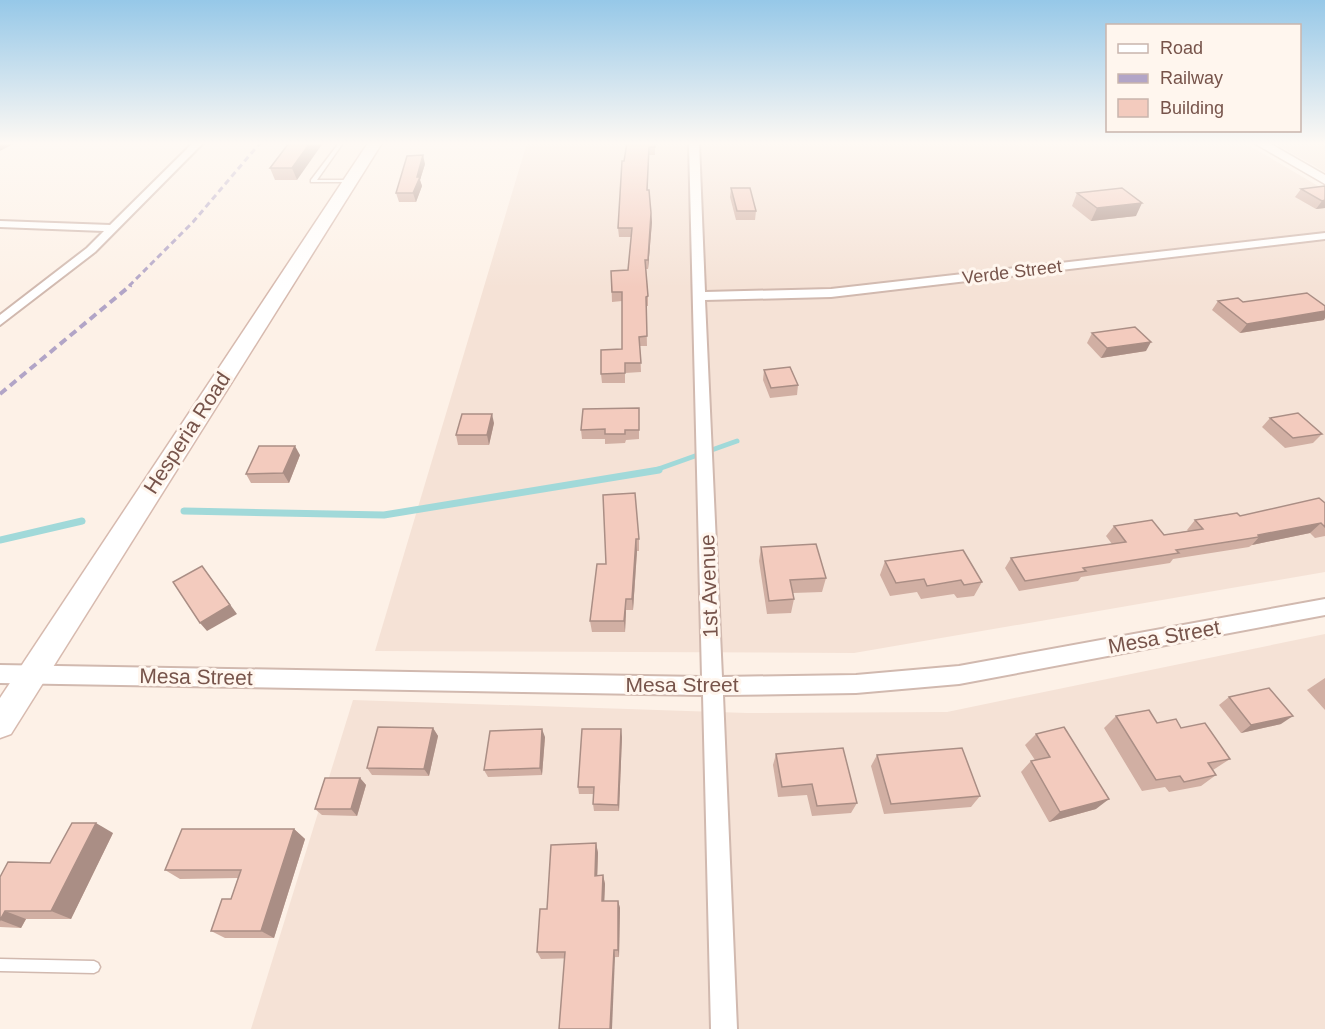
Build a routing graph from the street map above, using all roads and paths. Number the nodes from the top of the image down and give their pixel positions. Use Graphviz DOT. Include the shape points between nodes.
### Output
graph roads {
  1 [pos="151,191"];
  2 [pos="344,191"];
  3 [pos="696,191"];
  4 [pos="0,225"];
  5 [pos="114,228"];
  6 [pos="1325,236"];
  7 [pos="699,296"];
  8 [pos="0,321"];
  9 [pos="1325,607"];
  10 [pos="0,674"];
  11 [pos="32,675"];
  12 [pos="712,686"];
  13 [pos="0,724"];
  14 [pos="0,965"];
  15 [pos="94,967"];
  16 [pos="724,1029"];
  1 -- 5 [label="street"];
  2 -- 11 [label="main road, Hesperia Road"];
  3 -- 7 [label="street, 1st Avenue"];
  4 -- 5 [label="street"];
  5 -- 8 [label="street"];
  6 -- 7 [label="street, Verde Street" via="831,293"];
  7 -- 12 [label="street, 1st Avenue"];
  9 -- 12 [label="street, Mesa Street" via="959,675 831,684"];
  10 -- 11 [label="street, Mesa Street"];
  11 -- 12 [label="street, Mesa Street"];
  11 -- 13 [label="main road, Hesperia Road"];
  12 -- 16 [label="street, 1st Avenue"];
  14 -- 15 [label="lane"];
}
